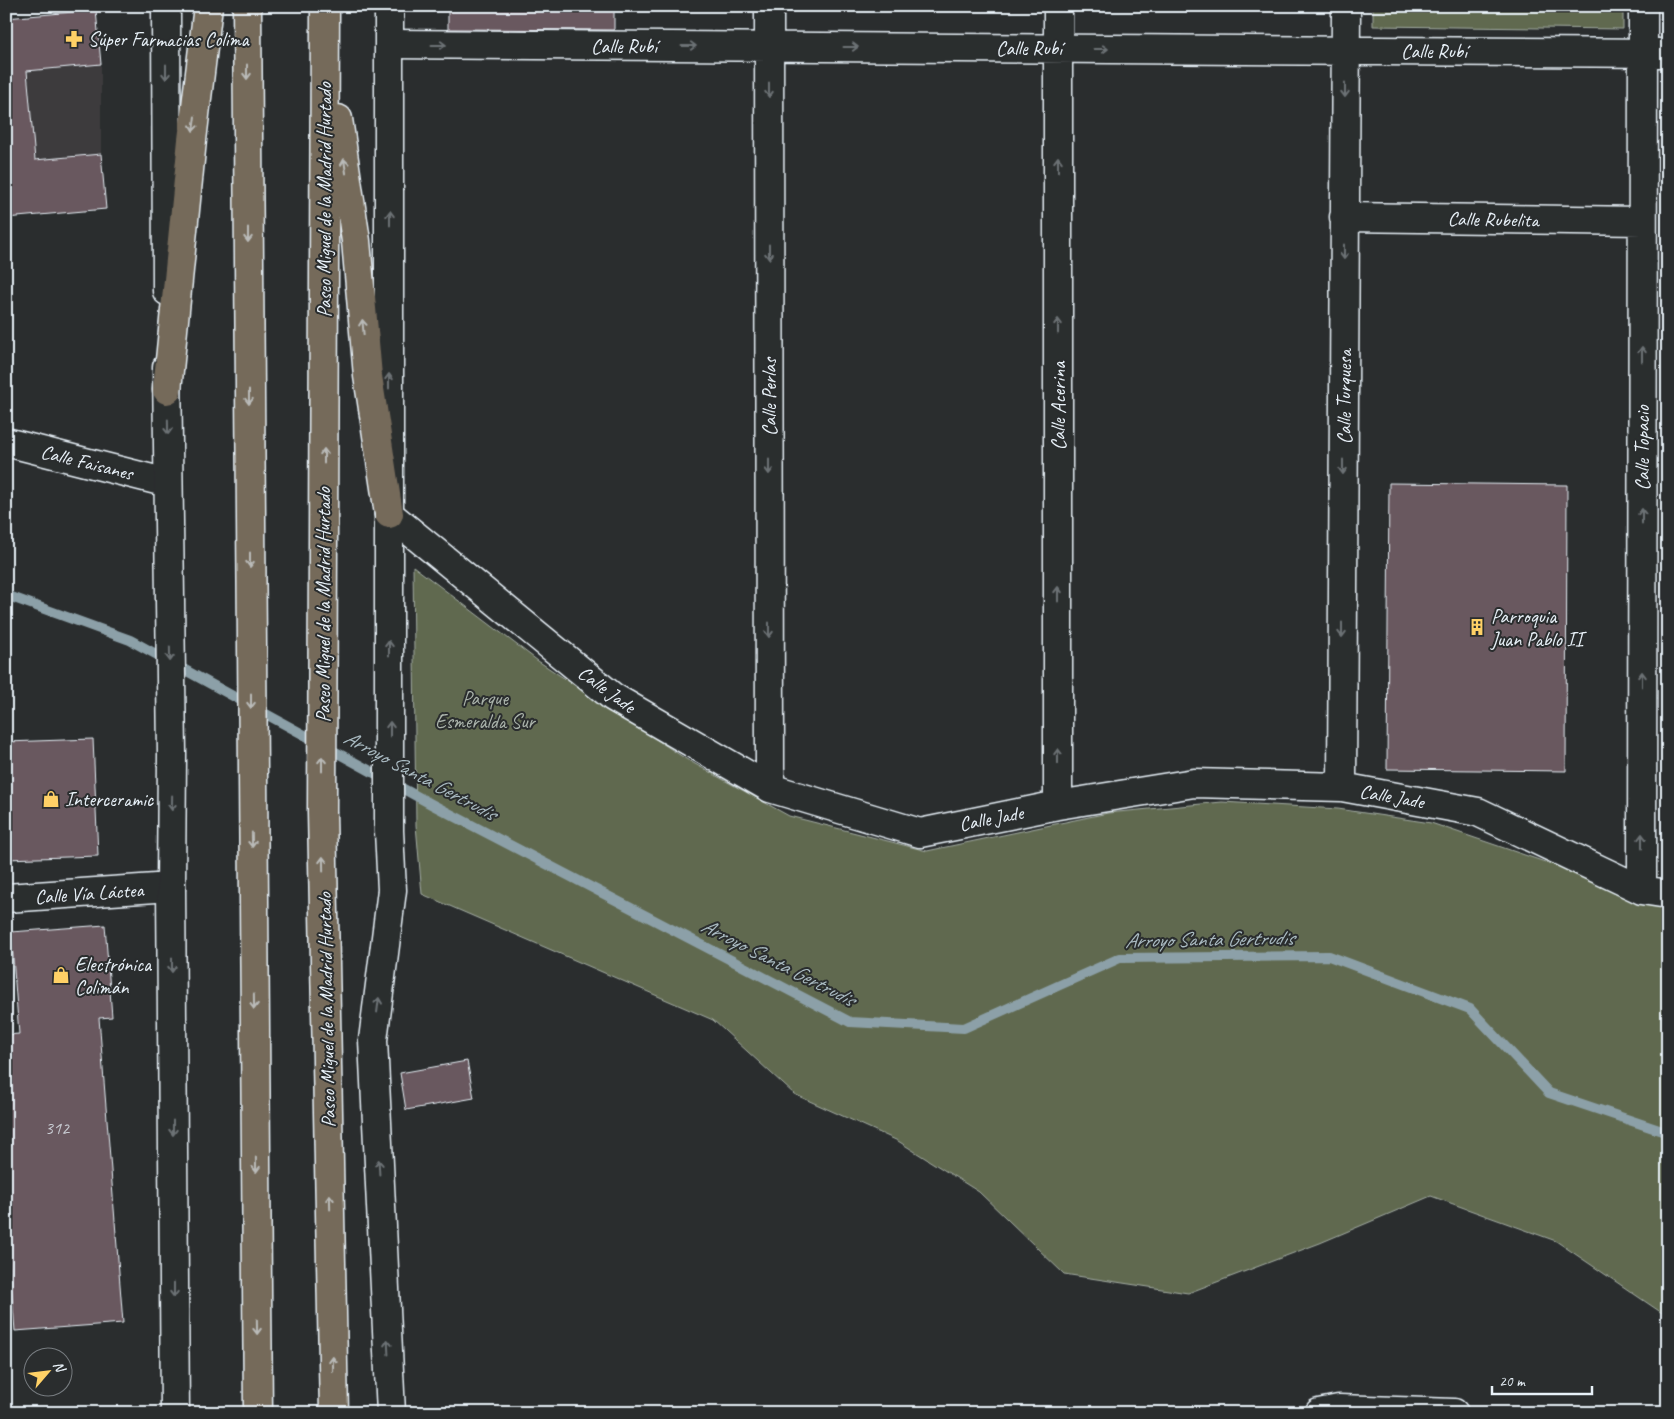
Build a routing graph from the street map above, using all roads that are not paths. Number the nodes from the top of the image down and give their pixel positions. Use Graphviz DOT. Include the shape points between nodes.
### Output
graph roads {
  1 [pos="166,6"];
  2 [pos="208,6"];
  3 [pos="247,6"];
  4 [pos="390,6"];
  5 [pos="769,6"];
  6 [pos="1058,6"];
  7 [pos="1346,6"];
  8 [pos="1643,6"];
  9 [pos="325,16"];
  10 [pos="390,44"];
  11 [pos="769,47"];
  12 [pos="1058,49"];
  13 [pos="1345,51"];
  14 [pos="1655,52"];
  15 [pos="1344,217"];
  16 [pos="1642,221"];
  17 [pos="167,390"];
  18 [pos="6,442"];
  19 [pos="168,483"];
  20 [pos="389,514"];
  21 [pos="1342,787"];
  22 [pos="770,788"];
  23 [pos="1058,805"];
  24 [pos="171,887"];
  25 [pos="1655,892"];
  26 [pos="6,898"];
  27 [pos="175,1413"];
  28 [pos="258,1413"];
  29 [pos="334,1413"];
  30 [pos="391,1413"];
  31 [pos="1319,1413"];
  32 [pos="1454,1413"];
  1 -- 17 [label="street, one-way"];
  2 -- 17 [label="highway, one-way"];
  3 -- 28 [label="highway, one-way"];
  4 -- 10 [label="street"];
  5 -- 11 [label="street, Calle Perlas"];
  6 -- 12 [label="street, Calle Acerina"];
  7 -- 13 [label="street, Calle Turquesa"];
  8 -- 14 [label="street, Calle Topacio"];
  20 -- 9 [label="highway, one-way" via="368,376 356,241"];
  29 -- 9 [label="highway, Paseo Miguel de la Madrid Hurtado, one-way" via="322,812"];
  10 -- 11 [label="street, Calle Rubí, one-way"];
  20 -- 10 [label="street, one-way"];
  11 -- 12 [label="street, Calle Rubí, one-way"];
  11 -- 22 [label="street, Calle Perlas, one-way"];
  12 -- 13 [label="street, Calle Rubí, one-way"];
  23 -- 12 [label="street, Calle Acerina, one-way"];
  13 -- 14 [label="street, Calle Rubí"];
  13 -- 15 [label="street, Calle Turquesa, one-way"];
  14 -- 16 [label="street, Calle Topacio"];
  15 -- 16 [label="street, Calle Rubelita"];
  15 -- 21 [label="street, Calle Turquesa, one-way"];
  25 -- 16 [label="street, Calle Topacio, one-way"];
  17 -- 19 [label="street, one-way"];
  18 -- 19 [label="street, Calle Faisanes"];
  19 -- 24 [label="street, one-way"];
  20 -- 22 [label="street, Calle Jade" via="613,697"];
  30 -- 20 [label="street, one-way" via="373,1040 392,890 389,830"];
  21 -- 23 [label="street, Calle Jade" via="1194,783"];
  21 -- 25 [label="street, Calle Jade" via="1478,812"];
  22 -- 23 [label="street, Calle Jade" via="920,833"];
  24 -- 26 [label="street, Calle Vía Láctea"];
  24 -- 27 [label="street, one-way"];
  31 -- 32 [label="street" via="1339,1408"];
}
